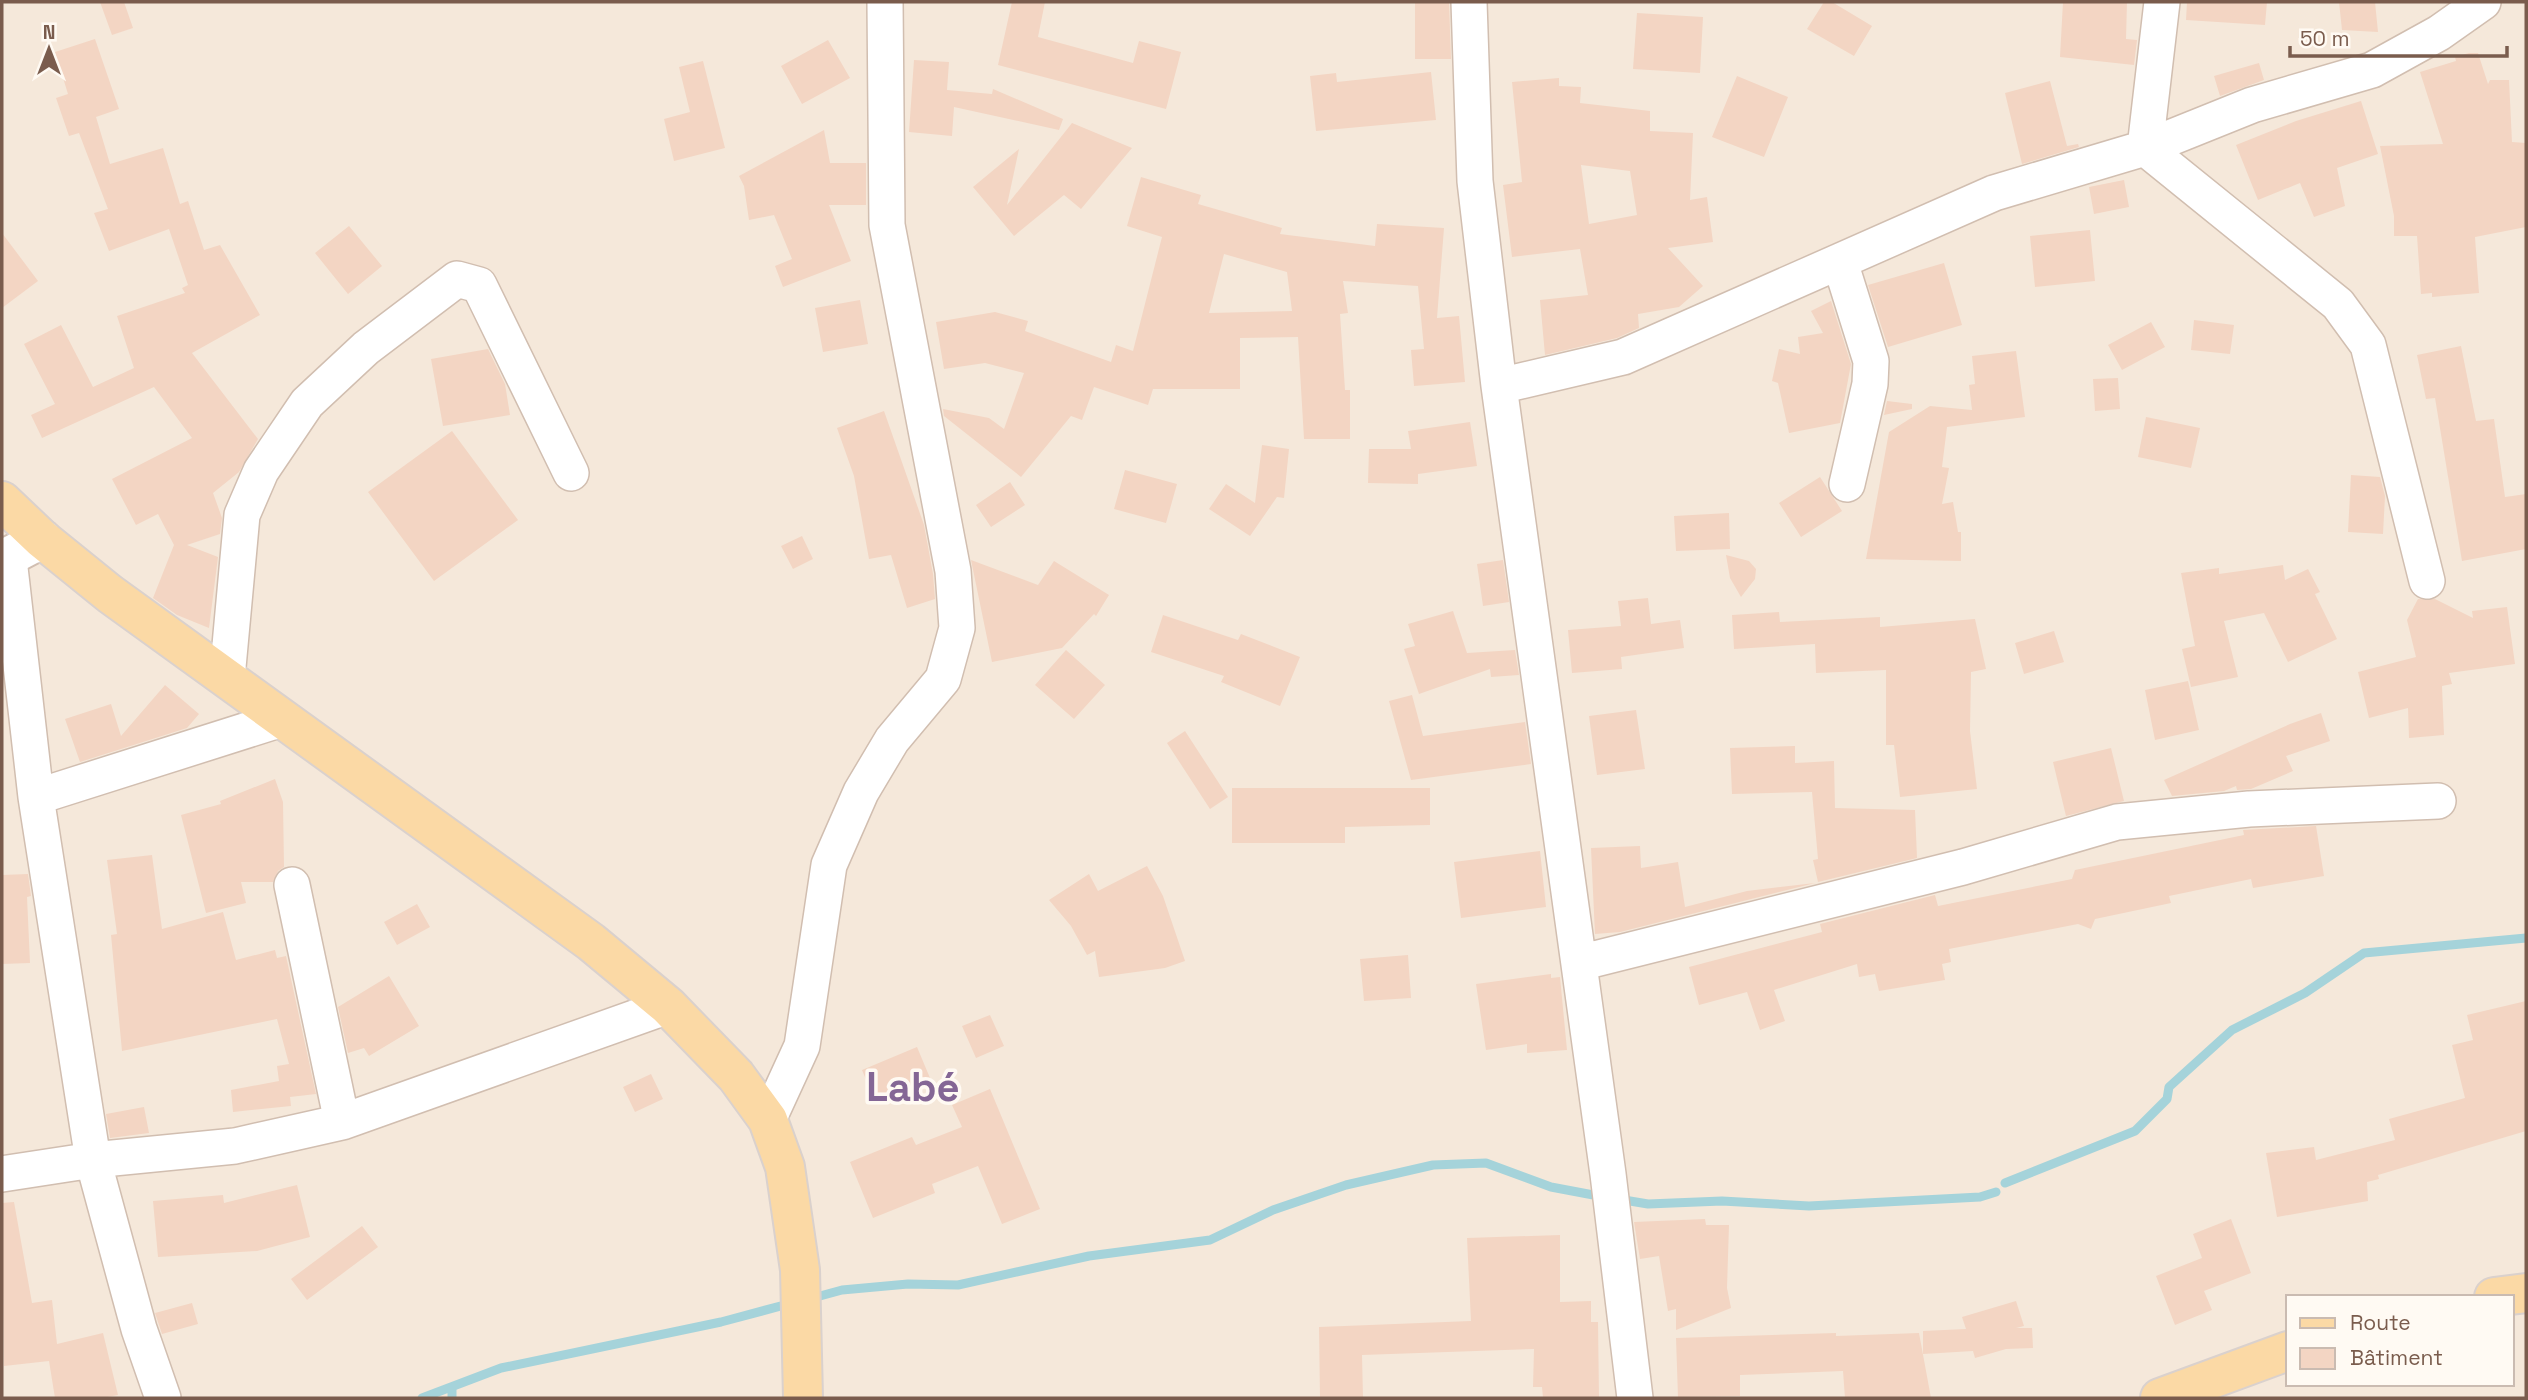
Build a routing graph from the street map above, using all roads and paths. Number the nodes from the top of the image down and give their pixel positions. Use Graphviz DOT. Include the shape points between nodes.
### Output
graph roads {
  1 [pos="885,2"];
  2 [pos="1469,2"];
  3 [pos="2162,2"];
  4 [pos="2483,2"];
  5 [pos="2145,148"];
  6 [pos="1840,262"];
  7 [pos="1499,386"];
  8 [pos="571,472"];
  9 [pos="1847,484"];
  10 [pos="2,500"];
  11 [pos="42,539"];
  12 [pos="5,559"];
  13 [pos="2427,581"];
  14 [pos="227,678"];
  15 [pos="282,719"];
  16 [pos="36,796"];
  17 [pos="2438,801"];
  18 [pos="292,886"];
  19 [pos="1579,963"];
  20 [pos="668,1006"];
  21 [pos="768,1120"];
  22 [pos="342,1122"];
  23 [pos="93,1160"];
  24 [pos="2,1174"];
  25 [pos="2286,1352"];
  26 [pos="163,1398"];
  27 [pos="803,1398"];
  28 [pos="1634,1398"];
  29 [pos="2160,1398"];
  1 -- 21 [label="street" via="887,226 953,571 957,628 943,679 892,740 861,792 829,865 802,1046"];
  2 -- 7 [label="street" via="1475,181"];
  3 -- 5 [label="street"];
  4 -- 5 [label="street" via="2372,70 2252,105"];
  5 -- 6 [label="street" via="1994,193"];
  5 -- 13 [label="street" via="2338,304 2368,345"];
  6 -- 7 [label="street" via="1623,357"];
  6 -- 9 [label="street" via="1871,361"];
  7 -- 19 [label="street"];
  8 -- 14 [label="street" via="479,285 457,279 366,348 307,403 261,471 242,515"];
  10 -- 11 [label="main road"];
  11 -- 12 [label="street"];
  11 -- 14 [label="main road"];
  12 -- 16 [label="street"];
  14 -- 15 [label="main road"];
  15 -- 16 [label="street"];
  15 -- 20 [label="main road" via="591,942"];
  16 -- 23 [label="street"];
  17 -- 19 [label="street" via="2249,809 2117,822 1963,867"];
  18 -- 22 [label="street"];
  19 -- 28 [label="street"];
  20 -- 21 [label="main road" via="736,1076"];
  20 -- 22 [label="street"];
  21 -- 27 [label="main road" via="785,1167 800,1270"];
  22 -- 23 [label="street" via="235,1146"];
  23 -- 24 [label="street"];
  23 -- 26 [label="street" via="139,1329"];
  25 -- 29 [label="main road"];
}
